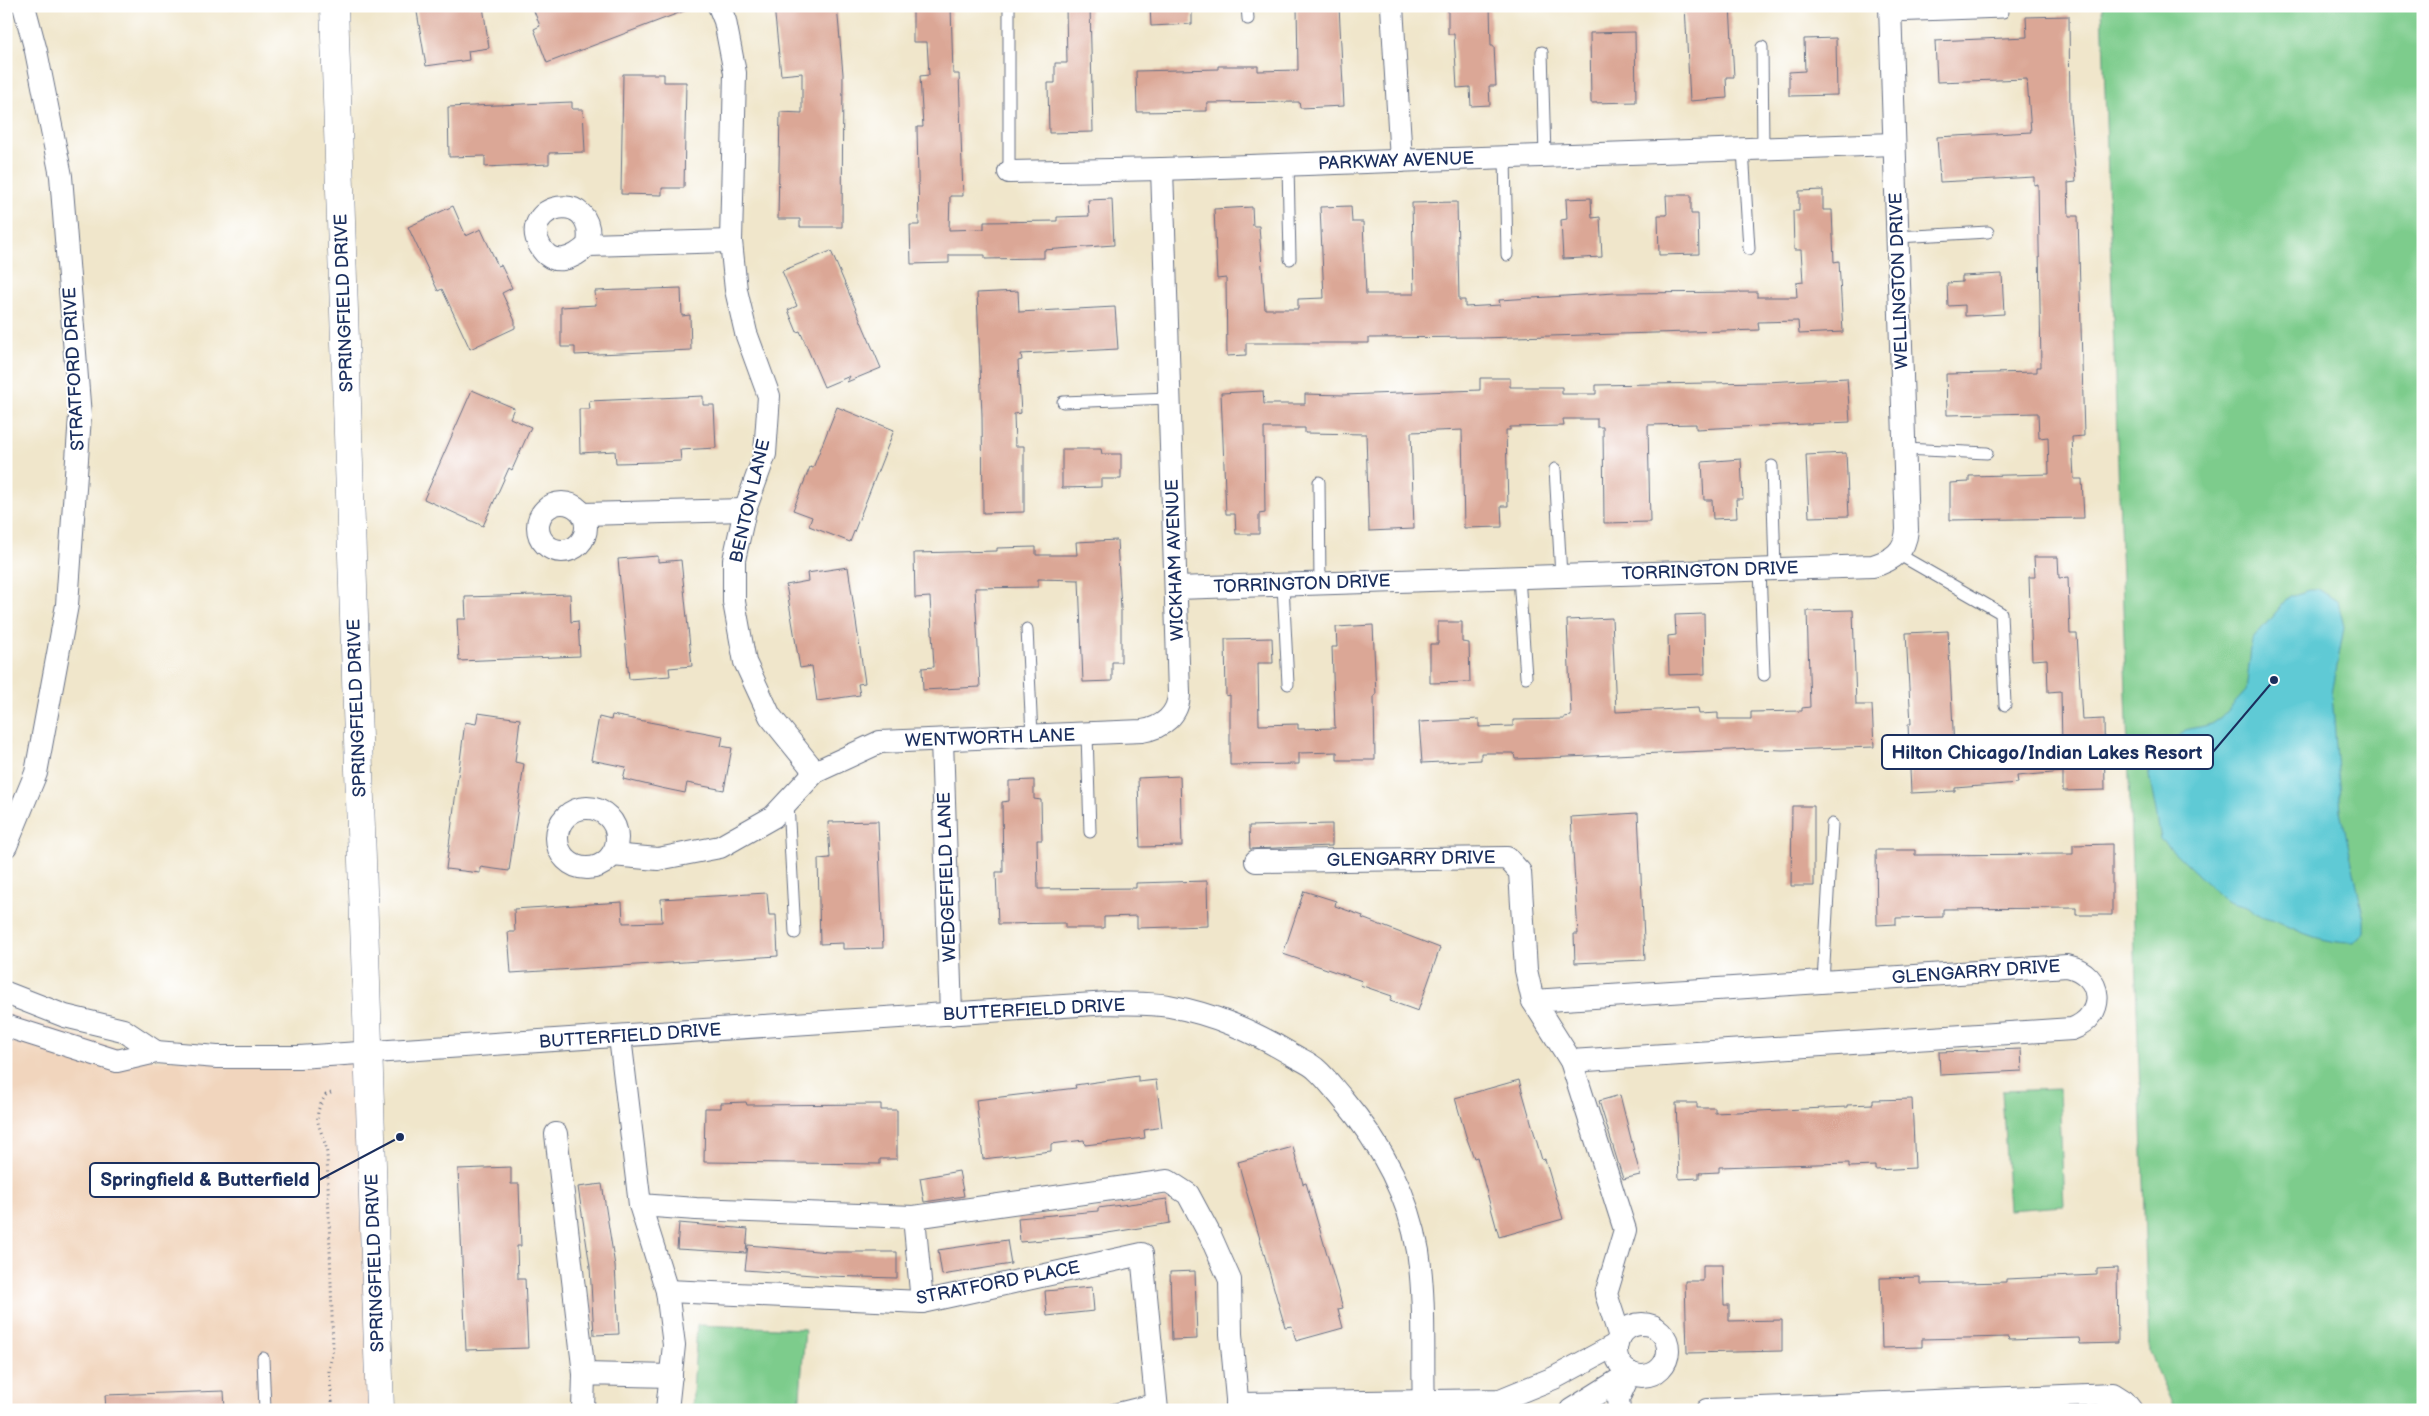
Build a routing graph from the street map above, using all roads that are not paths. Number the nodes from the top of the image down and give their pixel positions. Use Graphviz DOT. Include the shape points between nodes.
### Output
graph roads {
  1 [pos="24,6"];
  2 [pos="334,6"];
  3 [pos="719,6"];
  4 [pos="1009,6"];
  5 [pos="1247,6"];
  6 [pos="1392,6"];
  7 [pos="1890,11"];
  8 [pos="2003,12"];
  9 [pos="1248,19"];
  10 [pos="1762,47"];
  11 [pos="1542,52"];
  12 [pos="1894,144"];
  13 [pos="1753,149"];
  14 [pos="1545,156"];
  15 [pos="1505,157"];
  16 [pos="1401,161"];
  17 [pos="1288,165"];
  18 [pos="1162,169"];
  19 [pos="1009,172"];
  20 [pos="1988,232"];
  21 [pos="1897,237"];
  22 [pos="731,241"];
  23 [pos="588,245"];
  24 [pos="1749,250"];
  25 [pos="1507,255"];
  26 [pos="1290,259"];
  27 [pos="1170,398"];
  28 [pos="1064,402"];
  29 [pos="1904,449"];
  30 [pos="1987,453"];
  31 [pos="1772,466"];
  32 [pos="1555,469"];
  33 [pos="1319,482"];
  34 [pos="745,510"];
  35 [pos="583,514"];
  36 [pos="1898,554"];
  37 [pos="1768,569"];
  38 [pos="1561,576"];
  39 [pos="1519,577"];
  40 [pos="1320,584"];
  41 [pos="1283,585"];
  42 [pos="1176,588"];
  43 [pos="1027,629"];
  44 [pos="1764,675"];
  45 [pos="1526,677"];
  46 [pos="1288,684"];
  47 [pos="2005,704"];
  48 [pos="1169,719"];
  49 [pos="1086,734"];
  50 [pos="1032,736"];
  51 [pos="942,740"];
  52 [pos="815,772"];
  53 [pos="788,802"];
  54 [pos="1832,824"];
  55 [pos="1090,832"];
  56 [pos="6,846"];
  57 [pos="612,855"];
  58 [pos="1256,862"];
  59 [pos="795,933"];
  60 [pos="1823,982"];
  61 [pos="6,994"];
  62 [pos="1533,1001"];
  63 [pos="951,1014"];
  64 [pos="6,1026"];
  65 [pos="620,1037"];
  66 [pos="369,1051"];
  67 [pos="156,1052"];
  68 [pos="1571,1060"];
  69 [pos="556,1134"];
  70 [pos="640,1205"];
  71 [pos="914,1217"];
  72 [pos="667,1291"];
  73 [pos="922,1302"];
  74 [pos="1618,1340"];
  75 [pos="263,1358"];
  76 [pos="1630,1373"];
  77 [pos="584,1374"];
  78 [pos="671,1376"];
  79 [pos="1156,1404"];
  80 [pos="1424,1406"];
  81 [pos="1238,1407"];
  82 [pos="266,1410"];
  83 [pos="380,1410"];
  84 [pos="583,1410"];
  85 [pos="667,1410"];
  86 [pos="1111,1410"];
  87 [pos="1571,1410"];
  88 [pos="1619,1410"];
  89 [pos="1707,1410"];
  90 [pos="2131,1410"];
  1 -- 56 [label="street, STRATFORD DRIVE" via="61,176 80,416 67,604 36,773"];
  2 -- 66 [label="street, SPRINGFIELD DRIVE"];
  3 -- 22 [label="street, BENTON LANE" via="735,73"];
  4 -- 19 [label="lane"];
  5 -- 9 [label="lane"];
  6 -- 16 [label="street"];
  7 -- 8 [label="lane"];
  7 -- 12 [label="street, WELLINGTON DRIVE"];
  10 -- 13 [label="lane"];
  11 -- 14 [label="lane"];
  12 -- 13 [label="street, PARKWAY AVENUE"];
  12 -- 21 [label="street, WELLINGTON DRIVE"];
  13 -- 14 [label="street, PARKWAY AVENUE"];
  13 -- 24 [label="lane"];
  14 -- 15 [label="street, PARKWAY AVENUE"];
  15 -- 16 [label="street, PARKWAY AVENUE"];
  15 -- 25 [label="lane"];
  16 -- 17 [label="street, PARKWAY AVENUE"];
  17 -- 18 [label="street, PARKWAY AVENUE"];
  17 -- 26 [label="lane"];
  18 -- 19 [label="street, PARKWAY AVENUE"];
  18 -- 27 [label="street, WICKHAM AVENUE"];
  20 -- 21 [label="lane"];
  21 -- 29 [label="street, WELLINGTON DRIVE"];
  22 -- 23 [label="street"];
  22 -- 34 [label="street, BENTON LANE" via="736,290 746,333 769,396 765,454"];
  27 -- 28 [label="lane"];
  27 -- 42 [label="street, WICKHAM AVENUE"];
  29 -- 30 [label="lane"];
  29 -- 36 [label="street, WELLINGTON DRIVE" via="1907,530"];
  31 -- 37 [label="lane"];
  32 -- 38 [label="lane"];
  33 -- 40 [label="lane"];
  34 -- 35 [label="street"];
  34 -- 52 [label="street, BENTON LANE" via="734,560 734,594 745,662 770,716"];
  36 -- 37 [label="street, TORRINGTON DRIVE" via="1873,566"];
  36 -- 47 [label="lane" via="2001,613"];
  37 -- 38 [label="street, TORRINGTON DRIVE"];
  37 -- 44 [label="lane"];
  38 -- 39 [label="street, TORRINGTON DRIVE"];
  39 -- 40 [label="street, TORRINGTON DRIVE"];
  39 -- 45 [label="lane"];
  40 -- 41 [label="street, TORRINGTON DRIVE"];
  41 -- 42 [label="street, TORRINGTON DRIVE"];
  41 -- 46 [label="lane"];
  42 -- 48 [label="street, WICKHAM AVENUE" via="1179,698"];
  43 -- 50 [label="lane"];
  48 -- 49 [label="street, WENTWORTH LANE" via="1149,730"];
  49 -- 50 [label="street, WENTWORTH LANE"];
  49 -- 55 [label="lane"];
  50 -- 51 [label="street, WENTWORTH LANE"];
  51 -- 52 [label="street, WENTWORTH LANE" via="880,742"];
  51 -- 63 [label="street, WEDGEFIELD LANE"];
  52 -- 53 [label="street"];
  53 -- 57 [label="street" via="773,817 720,847 658,859"];
  53 -- 59 [label="lane"];
  54 -- 60 [label="lane"];
  58 -- 62 [label="street, GLENGARRY DRIVE" via="1507,858 1520,872 1526,970"];
  60 -- 62 [label="street, GLENGARRY DRIVE"];
  60 -- 68 [label="street, GLENGARRY DRIVE" via="2067,966 2086,974 2094,986 2097,1000 2089,1019 2072,1029"];
  61 -- 67 [label="street" via="65,1016 123,1030"];
  62 -- 68 [label="street, GLENGARRY DRIVE"];
  63 -- 65 [label="street, BUTTERFIELD DRIVE"];
  63 -- 80 [label="street, BUTTERFIELD DRIVE" via="1109,1003 1167,1006 1227,1021 1262,1037 1316,1069 1363,1124 1382,1152 1410,1217 1422,1288"];
  64 -- 67 [label="street" via="117,1061"];
  65 -- 66 [label="street, BUTTERFIELD DRIVE"];
  65 -- 70 [label="street"];
  66 -- 67 [label="street, BUTTERFIELD DRIVE" via="299,1057 217,1057"];
  66 -- 83 [label="street, SPRINGFIELD DRIVE"];
  68 -- 74 [label="street, GLENGARRY DRIVE" via="1624,1230 1606,1294"];
  69 -- 77 [label="street"];
  70 -- 71 [label="street" via="696,1210"];
  70 -- 72 [label="street"];
  71 -- 73 [label="street"];
  71 -- 81 [label="street" via="1168,1181 1188,1194 1230,1280"];
  72 -- 73 [label="street, STRATFORD PLACE"];
  72 -- 78 [label="street" via="674,1345"];
  73 -- 79 [label="street, STRATFORD PLACE" via="1142,1254"];
  74 -- 76 [label="street, GLENGARRY DRIVE" via="1618,1361"];
  74 -- 76 [label="street" via="1633,1326 1649,1326 1657,1329 1667,1343 1662,1367 1647,1375"];
  74 -- 80 [label="street" via="1554,1378 1500,1400"];
  75 -- 82 [label="lane"];
  76 -- 87 [label="street"];
  76 -- 88 [label="street" via="1618,1399"];
  77 -- 78 [label="street"];
  77 -- 84 [label="street"];
  78 -- 85 [label="street"];
  79 -- 86 [label="lane"];
  80 -- 81 [label="street"];
  89 -- 90 [label="street" via="2113,1394"];
}
